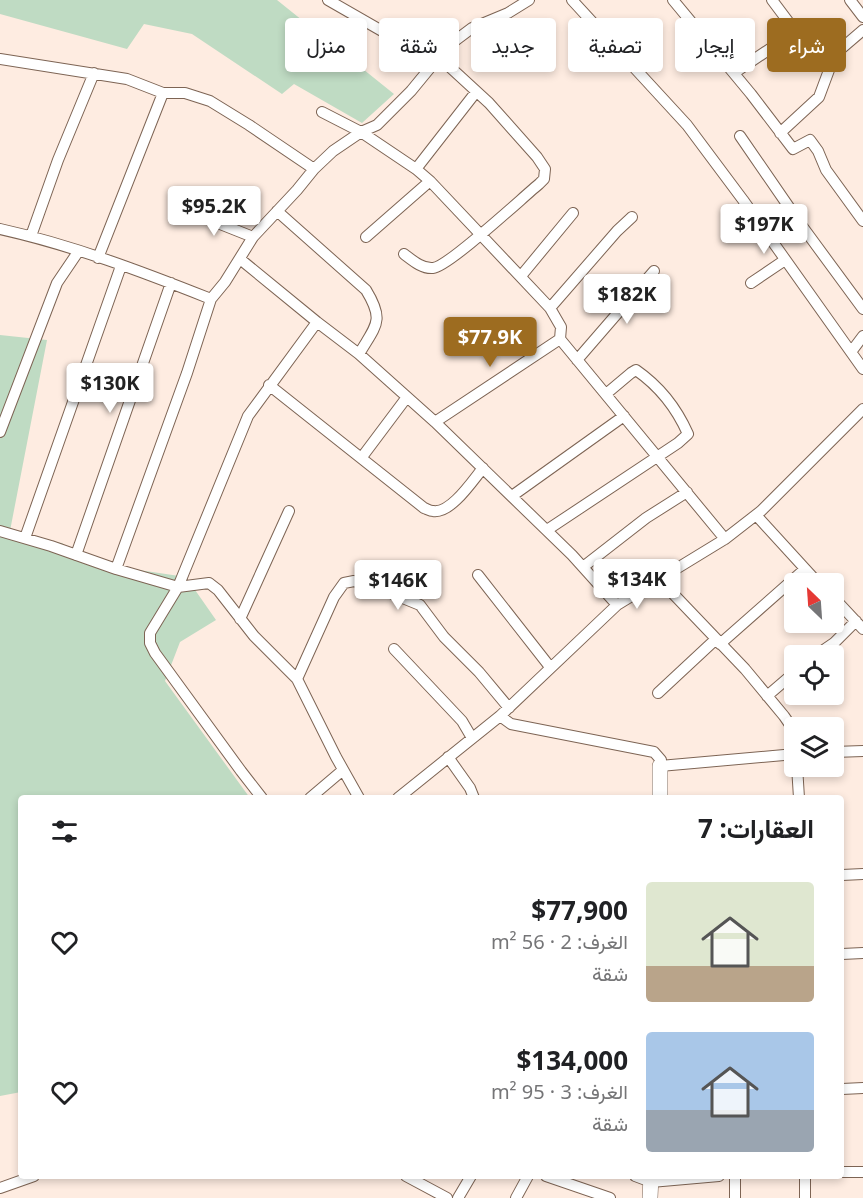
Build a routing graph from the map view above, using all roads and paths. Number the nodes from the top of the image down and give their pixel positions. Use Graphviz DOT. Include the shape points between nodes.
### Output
graph roads {
  1 [pos="328,0"];
  2 [pos="530,0"];
  3 [pos="572,0"];
  4 [pos="673,0"];
  5 [pos="772,0"];
  6 [pos="850,0"];
  7 [pos="863,17"];
  8 [pos="785,18"];
  9 [pos="379,30"];
  10 [pos="863,30"];
  11 [pos="459,38"];
  12 [pos="767,51"];
  13 [pos="0,59"];
  14 [pos="427,72"];
  15 [pos="455,72"];
  16 [pos="94,73"];
  17 [pos="734,73"];
  18 [pos="476,92"];
  19 [pos="163,93"];
  20 [pos="322,112"];
  21 [pos="361,132"];
  22 [pos="780,133"];
  23 [pos="740,136"];
  24 [pos="314,169"];
  25 [pos="416,169"];
  26 [pos="430,180"];
  27 [pos="185,210"];
  28 [pos="278,211"];
  29 [pos="573,213"];
  30 [pos="632,217"];
  31 [pos="863,221"];
  32 [pos="0,229"];
  33 [pos="481,233"];
  34 [pos="31,236"];
  35 [pos="253,237"];
  36 [pos="366,237"];
  37 [pos="78,252"];
  38 [pos="404,254"];
  39 [pos="98,258"];
  40 [pos="240,259"];
  41 [pos="786,261"];
  42 [pos="121,266"];
  43 [pos="654,271"];
  44 [pos="520,276"];
  45 [pos="171,283"];
  46 [pos="751,284"];
  47 [pos="211,300"];
  48 [pos="550,308"];
  49 [pos="863,309"];
  50 [pos="317,322"];
  51 [pos="863,336"];
  52 [pos="560,339"];
  53 [pos="851,352"];
  54 [pos="359,354"];
  55 [pos="577,360"];
  56 [pos="863,369"];
  57 [pos="269,385"];
  58 [pos="606,394"];
  59 [pos="407,397"];
  60 [pos="863,409"];
  61 [pos="624,416"];
  62 [pos="435,422"];
  63 [pos="0,432"];
  64 [pos="658,456"];
  65 [pos="362,457"];
  66 [pos="483,468"];
  67 [pos="687,492"];
  68 [pos="512,496"];
  69 [pos="289,511"];
  70 [pos="756,515"];
  71 [pos="547,530"];
  72 [pos="0,531"];
  73 [pos="25,538"];
  74 [pos="725,539"];
  75 [pos="76,555"];
  76 [pos="583,567"];
  77 [pos="116,569"];
  78 [pos="805,569"];
  79 [pos="809,573"];
  80 [pos="478,575"];
  81 [pos="659,579"];
  82 [pos="178,587"];
  83 [pos="616,605"];
  84 [pos="844,608"];
  85 [pos="240,619"];
  86 [pos="860,625"];
  87 [pos="718,641"];
  88 [pos="831,645"];
  89 [pos="394,649"];
  90 [pos="550,667"];
  91 [pos="297,679"];
  92 [pos="784,681"];
  93 [pos="658,693"];
  94 [pos="767,696"];
  95 [pos="509,708"];
  96 [pos="500,716"];
  97 [pos="784,718"];
  98 [pos="472,738"];
  99 [pos="863,750"];
  100 [pos="844,751"];
  101 [pos="784,755"];
  102 [pos="448,757"];
  103 [pos="660,766"];
  104 [pos="343,770"];
  105 [pos="798,777"];
  106 [pos="260,795"];
  107 [pos="314,795"];
  108 [pos="357,795"];
  109 [pos="402,795"];
  110 [pos="473,795"];
  111 [pos="660,795"];
  112 [pos="799,795"];
  113 [pos="863,874"];
  114 [pos="844,875"];
  115 [pos="863,953"];
  116 [pos="844,954"];
  117 [pos="844,1089"];
  118 [pos="863,1089"];
  119 [pos="844,1172"];
  120 [pos="863,1172"];
  121 [pos="26,1179"];
  122 [pos="411,1179"];
  123 [pos="432,1179"];
  124 [pos="469,1179"];
  125 [pos="526,1179"];
  126 [pos="555,1179"];
  127 [pos="651,1179"];
  128 [pos="735,1179"];
  129 [pos="805,1179"];
  130 [pos="0,1188"];
  131 [pos="427,1188"];
  132 [pos="447,1198"];
  133 [pos="458,1198"];
  134 [pos="516,1198"];
  135 [pos="610,1198"];
  136 [pos="650,1198"];
  137 [pos="735,1198"];
  138 [pos="805,1198"];
  1 -- 9 [label="street"];
  2 -- 11 [label="street"];
  3 -- 41 [label="street" via="687,125"];
  4 -- 17 [label="street"];
  5 -- 8 [label="street"];
  6 -- 7 [label="street"];
  10 -- 22 [label="street" via="835,54 819,97"];
  12 -- 17 [label="street"];
  13 -- 16 [label="street"];
  14 -- 21 [label="street" via="377,124"];
  15 -- 18 [label="street"];
  16 -- 19 [label="street" via="127,79"];
  16 -- 34 [label="street"];
  17 -- 22 [label="street"];
  18 -- 25 [label="street"];
  18 -- 33 [label="street" via="545,169 544,179"];
  19 -- 24 [label="street" via="185,93 210,101"];
  19 -- 39 [label="street"];
  20 -- 21 [label="street"];
  21 -- 24 [label="street"];
  21 -- 25 [label="street"];
  22 -- 31 [label="street" via="792,149 810,140 826,170"];
  23 -- 49 [label="street"];
  24 -- 28 [label="street"];
  25 -- 26 [label="street"];
  26 -- 33 [label="street"];
  26 -- 36 [label="street"];
  27 -- 35 [label="street"];
  28 -- 35 [label="street"];
  28 -- 54 [label="street" via="366,290 375,305 378,322"];
  29 -- 44 [label="street"];
  30 -- 48 [label="street"];
  32 -- 34 [label="street"];
  33 -- 38 [label="street" via="436,268 427,268"];
  33 -- 44 [label="street"];
  34 -- 37 [label="street"];
  35 -- 40 [label="street"];
  37 -- 39 [label="street"];
  37 -- 63 [label="street" via="57,283"];
  39 -- 42 [label="street"];
  40 -- 47 [label="street"];
  40 -- 50 [label="street"];
  41 -- 46 [label="street"];
  41 -- 53 [label="street"];
  42 -- 45 [label="street"];
  42 -- 73 [label="street"];
  43 -- 55 [label="street"];
  44 -- 48 [label="street"];
  45 -- 47 [label="street"];
  45 -- 75 [label="street"];
  47 -- 77 [label="street"];
  48 -- 52 [label="street" via="561,327"];
  50 -- 54 [label="street"];
  50 -- 57 [label="street"];
  51 -- 53 [label="street"];
  52 -- 55 [label="street"];
  52 -- 62 [label="street"];
  53 -- 56 [label="street"];
  54 -- 59 [label="street"];
  55 -- 58 [label="street"];
  57 -- 65 [label="street"];
  57 -- 82 [label="street" via="248,416"];
  58 -- 61 [label="street"];
  58 -- 64 [label="street" via="636,370 674,408 688,434"];
  59 -- 62 [label="street"];
  59 -- 65 [label="street"];
  60 -- 70 [label="street"];
  61 -- 64 [label="street"];
  61 -- 68 [label="street"];
  62 -- 66 [label="street"];
  64 -- 67 [label="street"];
  64 -- 71 [label="street"];
  65 -- 66 [label="street" via="424,508 435,512 446,509"];
  66 -- 68 [label="street"];
  67 -- 74 [label="street"];
  67 -- 76 [label="street" via="645,518"];
  68 -- 71 [label="street"];
  69 -- 85 [label="street"];
  70 -- 74 [label="street"];
  70 -- 78 [label="street"];
  71 -- 76 [label="street"];
  72 -- 73 [label="street"];
  73 -- 75 [label="street"];
  74 -- 81 [label="street"];
  75 -- 77 [label="street"];
  76 -- 83 [label="street"];
  77 -- 82 [label="street"];
  78 -- 79 [label="street"];
  78 -- 87 [label="street"];
  80 -- 90 [label="street"];
  81 -- 83 [label="street"];
  81 -- 87 [label="street"];
  82 -- 85 [label="street" via="209,582"];
  82 -- 106 [label="street" via="150,633 150,643"];
  83 -- 90 [label="street"];
  84 -- 86 [label="street"];
  85 -- 91 [label="street"];
  86 -- 88 [label="street"];
  87 -- 93 [label="street"];
  87 -- 94 [label="street"];
  89 -- 98 [label="street" via="462,721"];
  90 -- 95 [label="street"];
  91 -- 95 [label="street" via="334,597 344,583 354,581 420,605"];
  91 -- 104 [label="street"];
  92 -- 94 [label="street"];
  94 -- 97 [label="street"];
  95 -- 96 [label="street"];
  96 -- 98 [label="street"];
  96 -- 103 [label="street" via="511,724 654,752 661,760"];
  98 -- 102 [label="street"];
  99 -- 100 [label="street"];
  101 -- 103 [label="street"];
  102 -- 109 [label="street"];
  102 -- 110 [label="street"];
  103 -- 111 [label="street"];
  104 -- 107 [label="street"];
  104 -- 108 [label="street"];
  105 -- 112 [label="street"];
  113 -- 114 [label="street"];
  115 -- 116 [label="street"];
  117 -- 118 [label="street"];
  119 -- 120 [label="street"];
  121 -- 130 [label="street"];
  122 -- 131 [label="street"];
  123 -- 131 [label="street"];
  124 -- 133 [label="street"];
  125 -- 134 [label="street"];
  126 -- 135 [label="street"];
  127 -- 136 [label="street"];
  128 -- 137 [label="street"];
  129 -- 138 [label="street"];
  131 -- 132 [label="street"];
}
